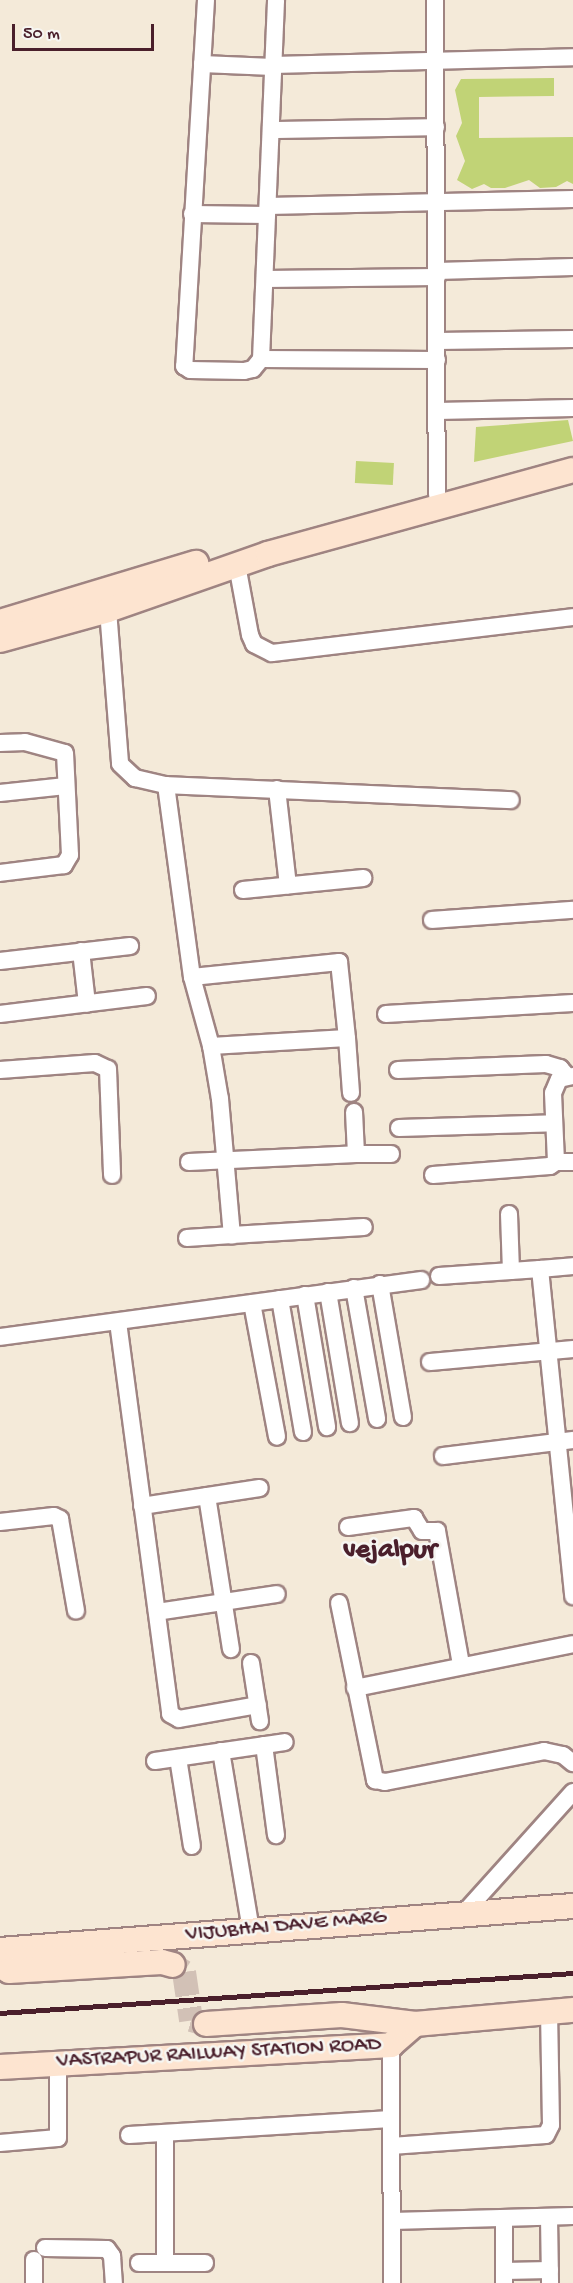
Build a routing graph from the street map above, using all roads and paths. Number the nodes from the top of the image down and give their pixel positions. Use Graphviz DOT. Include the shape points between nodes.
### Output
graph roads {
  1 [pos="206,0"];
  2 [pos="276,0"];
  3 [pos="435,0"];
  4 [pos="573,57"];
  5 [pos="436,60"];
  6 [pos="202,64"];
  7 [pos="273,66"];
  8 [pos="436,127"];
  9 [pos="271,130"];
  10 [pos="573,199"];
  11 [pos="436,204"];
  12 [pos="268,211"];
  13 [pos="192,214"];
  14 [pos="573,267"];
  15 [pos="437,274"];
  16 [pos="265,279"];
  17 [pos="573,339"];
  18 [pos="437,341"];
  19 [pos="261,360"];
  20 [pos="437,360"];
  21 [pos="573,408"];
  22 [pos="437,411"];
  23 [pos="572,464"];
  24 [pos="437,494"];
  25 [pos="237,565"];
  26 [pos="108,610"];
  27 [pos="573,617"];
  28 [pos="0,622"];
  29 [pos="0,640"];
  30 [pos="0,743"];
  31 [pos="166,785"];
  32 [pos="66,786"];
  33 [pos="277,789"];
  34 [pos="0,793"];
  35 [pos="512,800"];
  36 [pos="0,873"];
  37 [pos="363,878"];
  38 [pos="288,885"];
  39 [pos="243,890"];
  40 [pos="573,910"];
  41 [pos="432,920"];
  42 [pos="130,946"];
  43 [pos="81,951"];
  44 [pos="0,961"];
  45 [pos="192,977"];
  46 [pos="147,996"];
  47 [pos="573,1003"];
  48 [pos="87,1004"];
  49 [pos="0,1014"];
  50 [pos="386,1014"];
  51 [pos="347,1038"];
  52 [pos="211,1046"];
  53 [pos="0,1070"];
  54 [pos="398,1070"];
  55 [pos="570,1076"];
  56 [pos="351,1093"];
  57 [pos="354,1112"];
  58 [pos="554,1124"];
  59 [pos="399,1128"];
  60 [pos="356,1154"];
  61 [pos="391,1154"];
  62 [pos="226,1161"];
  63 [pos="189,1162"];
  64 [pos="565,1162"];
  65 [pos="112,1175"];
  66 [pos="433,1175"];
  67 [pos="509,1214"];
  68 [pos="364,1227"];
  69 [pos="232,1235"];
  70 [pos="187,1238"];
  71 [pos="573,1266"];
  72 [pos="540,1269"];
  73 [pos="511,1271"];
  74 [pos="439,1276"];
  75 [pos="421,1280"];
  76 [pos="380,1284"];
  77 [pos="354,1288"];
  78 [pos="328,1292"];
  79 [pos="305,1295"];
  80 [pos="280,1299"];
  81 [pos="252,1303"];
  82 [pos="118,1322"];
  83 [pos="0,1337"];
  84 [pos="573,1349"];
  85 [pos="547,1351"];
  86 [pos="430,1362"];
  87 [pos="403,1417"];
  88 [pos="377,1419"];
  89 [pos="350,1423"];
  90 [pos="327,1427"];
  91 [pos="303,1431"];
  92 [pos="277,1437"];
  93 [pos="573,1440"];
  94 [pos="555,1441"];
  95 [pos="443,1456"];
  96 [pos="260,1488"];
  97 [pos="207,1496"];
  98 [pos="142,1506"];
  99 [pos="0,1522"];
  100 [pos="348,1527"];
  101 [pos="277,1594"];
  102 [pos="573,1596"];
  103 [pos="224,1602"];
  104 [pos="339,1603"];
  105 [pos="76,1611"];
  106 [pos="157,1612"];
  107 [pos="573,1644"];
  108 [pos="231,1649"];
  109 [pos="251,1663"];
  110 [pos="461,1665"];
  111 [pos="355,1688"];
  112 [pos="285,1742"];
  113 [pos="264,1745"];
  114 [pos="221,1752"];
  115 [pos="178,1758"];
  116 [pos="155,1761"];
  117 [pos="573,1763"];
  118 [pos="573,1792"];
  119 [pos="276,1834"];
  120 [pos="192,1846"];
  121 [pos="573,1906"];
  122 [pos="464,1913"];
  123 [pos="251,1930"];
  124 [pos="0,1950"];
  125 [pos="0,1964"];
  126 [pos="173,1965"];
  127 [pos="573,2010"];
  128 [pos="549,2012"];
  129 [pos="206,2024"];
  130 [pos="415,2024"];
  131 [pos="391,2045"];
  132 [pos="58,2064"];
  133 [pos="0,2067"];
  134 [pos="391,2119"];
  135 [pos="165,2133"];
  136 [pos="129,2135"];
  137 [pos="0,2143"];
  138 [pos="391,2146"];
  139 [pos="549,2217"];
  140 [pos="573,2217"];
  141 [pos="504,2218"];
  142 [pos="392,2221"];
  143 [pos="140,2263"];
  144 [pos="165,2263"];
  145 [pos="205,2263"];
  146 [pos="550,2276"];
  147 [pos="504,2277"];
  148 [pos="34,2283"];
  149 [pos="114,2283"];
  150 [pos="392,2283"];
  1 -- 6 [label="street"];
  2 -- 7 [label="street"];
  3 -- 5 [label="street"];
  4 -- 5 [label="street"];
  5 -- 7 [label="street"];
  5 -- 8 [label="street"];
  6 -- 7 [label="street"];
  6 -- 13 [label="street"];
  7 -- 9 [label="street"];
  8 -- 9 [label="street"];
  8 -- 11 [label="street"];
  9 -- 12 [label="street"];
  10 -- 11 [label="street"];
  11 -- 12 [label="street"];
  11 -- 15 [label="street"];
  12 -- 13 [label="street"];
  12 -- 16 [label="street"];
  13 -- 19 [label="street" via="184,366 190,370 244,371 253,369"];
  14 -- 15 [label="street"];
  15 -- 16 [label="street"];
  15 -- 18 [label="street"];
  16 -- 19 [label="street"];
  17 -- 18 [label="street"];
  18 -- 20 [label="street"];
  19 -- 20 [label="street"];
  20 -- 22 [label="street"];
  21 -- 22 [label="street"];
  22 -- 24 [label="street"];
  23 -- 24 [label="street"];
  23 -- 25 [label="street"];
  24 -- 28 [label="street"];
  25 -- 26 [label="street"];
  25 -- 27 [label="street" via="250,635 254,644 272,653"];
  26 -- 29 [label="street"];
  26 -- 31 [label="street" via="120,764 135,778"];
  30 -- 32 [label="street" via="25,742 62,751"];
  31 -- 33 [label="street"];
  31 -- 45 [label="street"];
  32 -- 34 [label="street"];
  32 -- 36 [label="street" via="68,862"];
  33 -- 35 [label="street"];
  33 -- 38 [label="street"];
  37 -- 38 [label="street"];
  38 -- 39 [label="street"];
  40 -- 41 [label="street"];
  42 -- 43 [label="street"];
  43 -- 44 [label="street"];
  43 -- 48 [label="street"];
  45 -- 51 [label="street" via="339,962"];
  45 -- 52 [label="street"];
  46 -- 48 [label="street"];
  47 -- 50 [label="street"];
  48 -- 49 [label="street"];
  51 -- 52 [label="street"];
  51 -- 56 [label="street"];
  52 -- 62 [label="street"];
  53 -- 65 [label="street" via="95,1063 108,1069"];
  54 -- 55 [label="street" via="546,1064"];
  55 -- 58 [label="street" via="555,1085"];
  57 -- 60 [label="street"];
  58 -- 59 [label="street"];
  58 -- 64 [label="street"];
  60 -- 61 [label="street"];
  60 -- 62 [label="street"];
  62 -- 63 [label="street"];
  62 -- 69 [label="street"];
  64 -- 66 [label="street"];
  67 -- 73 [label="street"];
  68 -- 69 [label="street"];
  69 -- 70 [label="street"];
  71 -- 72 [label="street"];
  72 -- 73 [label="street"];
  72 -- 85 [label="street"];
  73 -- 74 [label="street"];
  75 -- 76 [label="street"];
  76 -- 77 [label="street"];
  76 -- 87 [label="street"];
  77 -- 78 [label="street"];
  77 -- 88 [label="street"];
  78 -- 79 [label="street"];
  78 -- 89 [label="street"];
  79 -- 80 [label="street"];
  79 -- 90 [label="street"];
  80 -- 81 [label="street"];
  80 -- 91 [label="street"];
  81 -- 82 [label="street"];
  81 -- 92 [label="street"];
  82 -- 83 [label="street"];
  82 -- 98 [label="street"];
  84 -- 85 [label="street"];
  85 -- 86 [label="street"];
  85 -- 94 [label="street"];
  93 -- 94 [label="street"];
  94 -- 95 [label="street"];
  94 -- 102 [label="street"];
  96 -- 97 [label="street"];
  97 -- 98 [label="street"];
  97 -- 103 [label="street"];
  98 -- 106 [label="street"];
  99 -- 105 [label="street" via="54,1516 60,1519"];
  100 -- 110 [label="street" via="412,1518 422,1531 437,1531"];
  101 -- 103 [label="street"];
  103 -- 106 [label="street"];
  103 -- 108 [label="street"];
  104 -- 111 [label="street"];
  106 -- 109 [label="street" via="172,1717 259,1713"];
  107 -- 110 [label="street"];
  110 -- 111 [label="street"];
  111 -- 117 [label="street" via="372,1776 379,1782 544,1751 562,1755"];
  112 -- 113 [label="street"];
  113 -- 114 [label="street"];
  113 -- 119 [label="street"];
  114 -- 115 [label="street"];
  114 -- 123 [label="street"];
  115 -- 116 [label="street"];
  115 -- 120 [label="street"];
  118 -- 122 [label="street"];
  121 -- 122 [label="street, VIJUBHAI DAVE MARG"];
  122 -- 123 [label="street, VIJUBHAI DAVE MARG"];
  123 -- 124 [label="street, VIJUBHAI DAVE MARG"];
  125 -- 126 [label="street" via="9,1971 162,1962"];
  127 -- 128 [label="street"];
  128 -- 130 [label="street"];
  128 -- 138 [label="street" via="551,2125 546,2135"];
  129 -- 130 [label="street" via="342,2015"];
  130 -- 131 [label="street, VASTRAPUR RAILWAY STATION ROAD"];
  131 -- 132 [label="street, VASTRAPUR RAILWAY STATION ROAD"];
  131 -- 134 [label="street"];
  132 -- 133 [label="street, VASTRAPUR RAILWAY STATION ROAD"];
  132 -- 137 [label="street" via="58,2138"];
  134 -- 135 [label="street"];
  134 -- 138 [label="street"];
  135 -- 136 [label="street"];
  135 -- 144 [label="street"];
  138 -- 142 [label="street"];
  139 -- 140 [label="street"];
  139 -- 141 [label="street"];
  139 -- 146 [label="street"];
  141 -- 142 [label="street"];
  141 -- 147 [label="street"];
  142 -- 150 [label="street"];
  143 -- 144 [label="street"];
  144 -- 145 [label="street"];
  146 -- 147 [label="street"];
  148 -- 149 [label="street" via="39,2254 106,2249 112,2256"];
}
